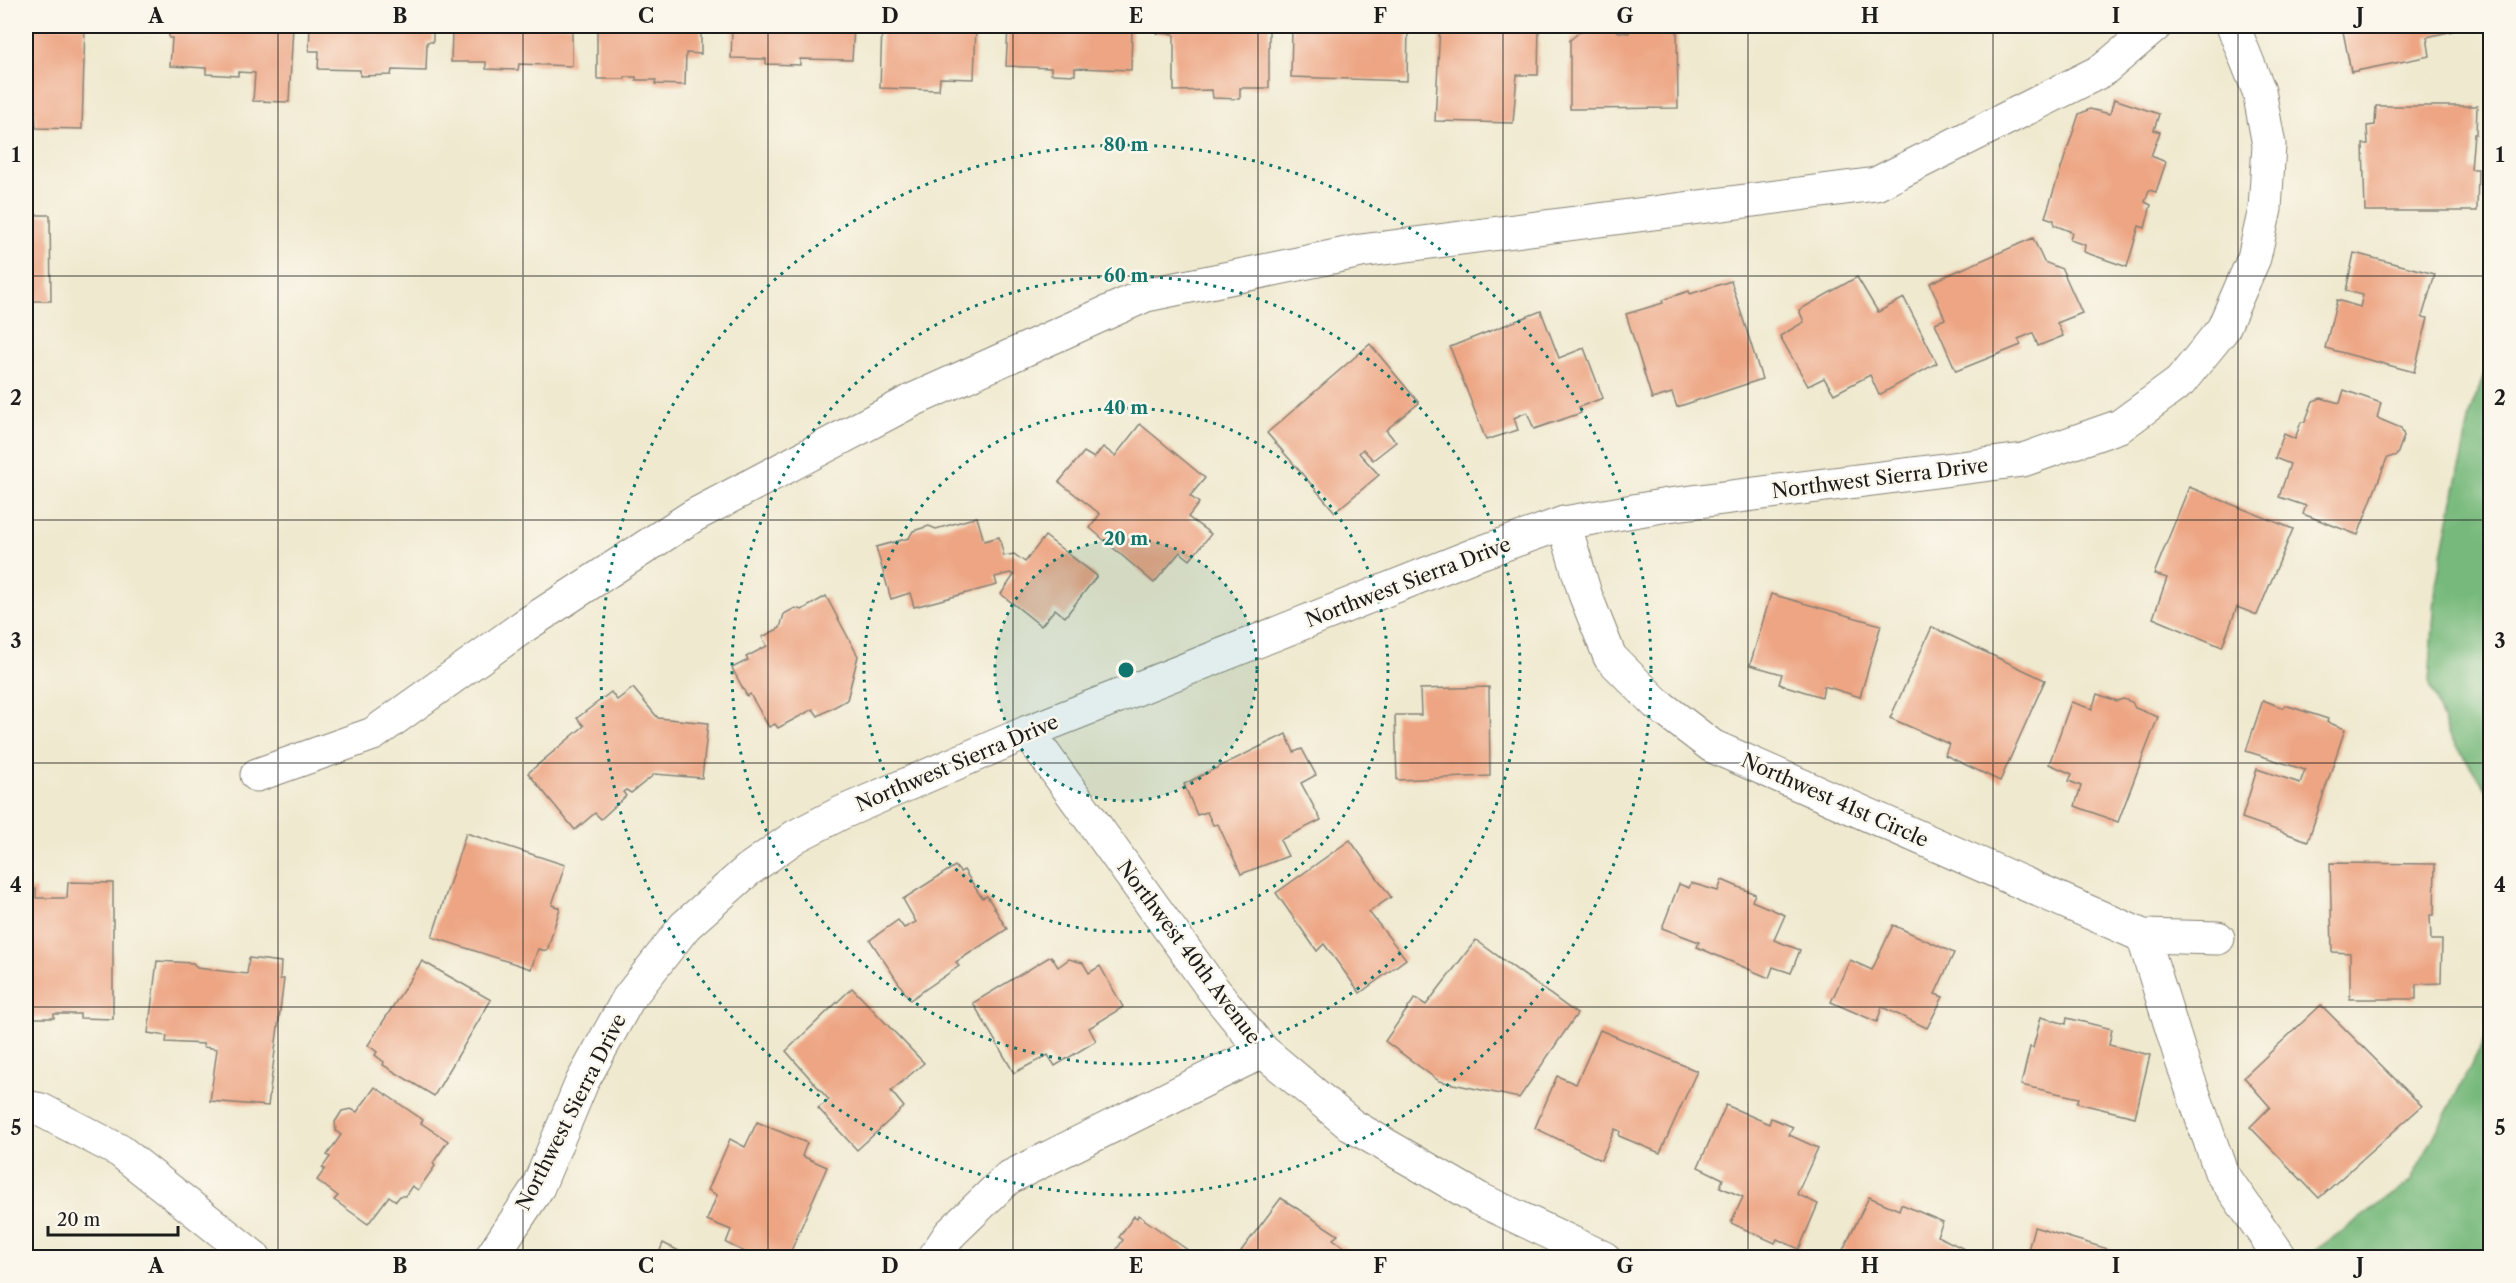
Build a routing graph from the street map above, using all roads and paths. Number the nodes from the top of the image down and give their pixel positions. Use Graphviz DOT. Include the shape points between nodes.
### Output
graph roads {
  1 [pos="2155,26"];
  2 [pos="2232,26"];
  3 [pos="1564,523"];
  4 [pos="1028,732"];
  5 [pos="257,775"];
  6 [pos="2143,936"];
  7 [pos="2218,938"];
  8 [pos="1263,1051"];
  9 [pos="26,1107"];
  10 [pos="255,1257"];
  11 [pos="491,1257"];
  12 [pos="934,1257"];
  13 [pos="1604,1257"];
  14 [pos="2281,1257"];
  1 -- 5 [label="street" via="2103,70 1876,184 1361,251 1146,295 913,400 693,516 524,626 373,734"];
  2 -- 3 [label="street, Northwest Sierra Drive" via="2259,91 2269,145 2265,209 2254,258 2223,329 2180,382 2121,426 2023,460 1668,505"];
  3 -- 4 [label="street, Northwest Sierra Drive"];
  3 -- 6 [label="street, Northwest 41st Circle" via="1585,594 1610,657 1656,703 1712,746"];
  4 -- 8 [label="street, Northwest 40th Avenue" via="1212,988"];
  4 -- 11 [label="street, Northwest Sierra Drive" via="796,836 748,870 685,927 628,999 582,1082 538,1187"];
  6 -- 7 [label="street, Northwest 41st Circle"];
  6 -- 14 [label="street" via="2221,1172"];
  8 -- 12 [label="street" via="1008,1178 950,1234"];
  8 -- 13 [label="street, Northwest 40th Avenue" via="1351,1125 1479,1198"];
  9 -- 10 [label="street" via="41,1110 120,1151"];
}
